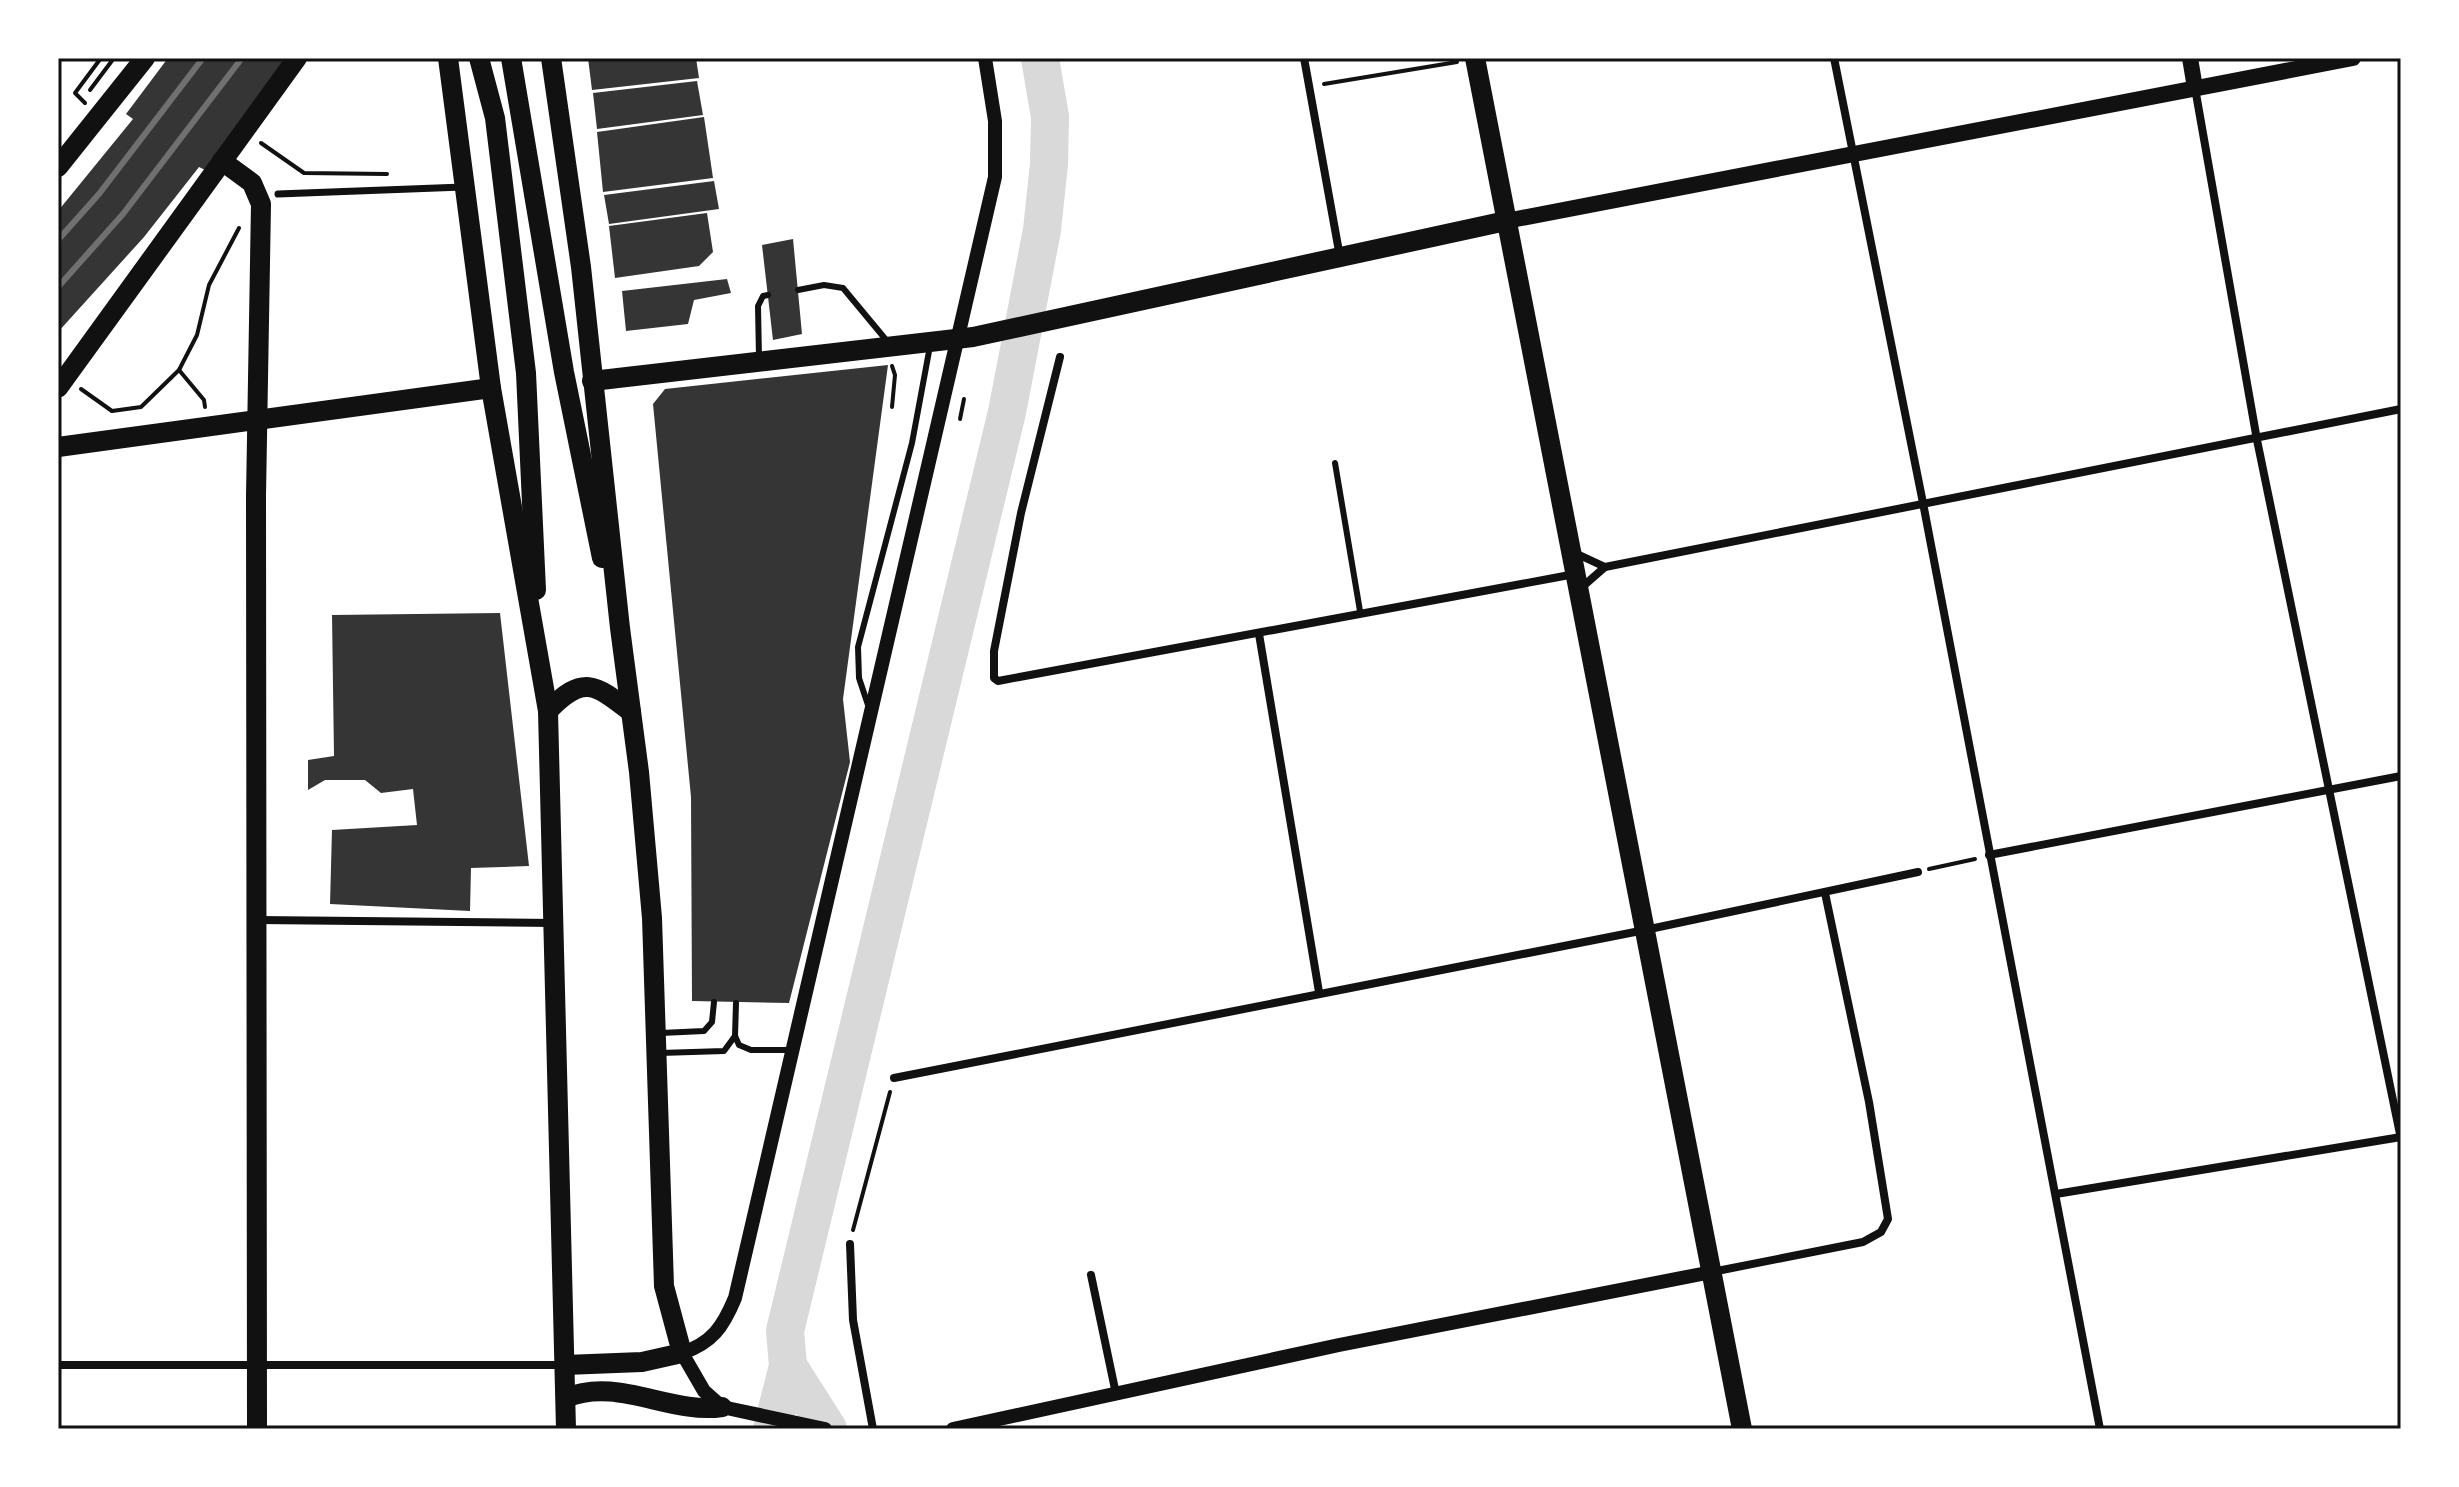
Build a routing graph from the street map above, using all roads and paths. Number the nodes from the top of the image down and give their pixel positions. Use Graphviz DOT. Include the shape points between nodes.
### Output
graph roads {
  1 [pos="101,58"];
  2 [pos="114,58"];
  3 [pos="121,58"];
  4 [pos="145,58"];
  5 [pos="297,58"];
  6 [pos="448,58"];
  7 [pos="479,58"];
  8 [pos="511,58"];
  9 [pos="551,58"];
  10 [pos="985,58"];
  11 [pos="1304,58"];
  12 [pos="1475,58"];
  13 [pos="1834,58"];
  14 [pos="2190,58"];
  15 [pos="2353,58"];
  16 [pos="1309,86"];
  17 [pos="2195,88"];
  18 [pos="90,90"];
  19 [pos="252,137"];
  20 [pos="1853,155"];
  21 [pos="222,161"];
  22 [pos="58,167"];
  23 [pos="396,174"];
  24 [pos="465,187"];
  25 [pos="278,194"];
  26 [pos="1506,221"];
  27 [pos="240,227"];
  28 [pos="1340,257"];
  29 [pos="798,290"];
  30 [pos="768,295"];
  31 [pos="955,340"];
  32 [pos="930,344"];
  33 [pos="892,347"];
  34 [pos="1060,357"];
  35 [pos="759,362"];
  36 [pos="179,370"];
  37 [pos="592,381"];
  38 [pos="58,388"];
  39 [pos="491,388"];
  40 [pos="81,389"];
  41 [pos="2401,409"];
  42 [pos="112,411"];
  43 [pos="258,420"];
  44 [pos="206,425"];
  45 [pos="113,438"];
  46 [pos="2257,440"];
  47 [pos="58,447"];
  48 [pos="1335,463"];
  49 [pos="1923,503"];
  50 [pos="1570,550"];
  51 [pos="1605,567"];
  52 [pos="1577,582"];
  53 [pos="1360,611"];
  54 [pos="620,628"];
  55 [pos="1259,634"];
  56 [pos="536,647"];
  57 [pos="548,711"];
  58 [pos="631,712"];
  59 [pos="870,712"];
  60 [pos="2401,776"];
  61 [pos="2330,791"];
  62 [pos="1989,855"];
  63 [pos="1918,872"];
  64 [pos="1825,893"];
  65 [pos="258,920"];
  66 [pos="555,923"];
  67 [pos="1645,930"];
  68 [pos="1319,992"];
  69 [pos="714,1002"];
  70 [pos="736,1003"];
  71 [pos="735,1036"];
  72 [pos="656,1043"];
  73 [pos="793,1050"];
  74 [pos="894,1078"];
  75 [pos="2401,1138"];
  76 [pos="2056,1194"];
  77 [pos="850,1244"];
  78 [pos="1712,1272"];
  79 [pos="1091,1275"];
  80 [pos="682,1353"];
  81 [pos="255,1364"];
  82 [pos="58,1365"];
  83 [pos="565,1365"];
  84 [pos="1116,1394"];
  85 [pos="566,1398"];
  86 [pos="722,1407"];
  87 [pos="818,1428"];
  88 [pos="257,1429"];
  89 [pos="566,1429"];
  90 [pos="873,1429"];
  91 [pos="953,1429"];
  92 [pos="1742,1429"];
  93 [pos="2100,1429"];
  1 -- 3 [label="path" via="75,93 86,103"];
  2 -- 18 [label="path"];
  4 -- 22 [label="main road"];
  5 -- 21 [label="main road"];
  6 -- 24 [label="main road"];
  7 -- 56 [label="main road" via="495,118 526,373"];
  8 -- 54 [label="main road" via="564,372"];
  9 -- 37 [label="main road"];
  10 -- 31 [label="street" via="995,121 995,177"];
  11 -- 16 [label="street"];
  12 -- 16 [label="path"];
  12 -- 26 [label="main road"];
  13 -- 20 [label="street"];
  14 -- 17 [label="main road"];
  15 -- 17 [label="main road"];
  16 -- 28 [label="street"];
  17 -- 20 [label="main road"];
  17 -- 46 [label="street"];
  19 -- 23 [label="path" via="304,173"];
  20 -- 26 [label="main road"];
  20 -- 49 [label="street"];
  21 -- 38 [label="main road"];
  21 -- 43 [label="main road" via="252,183 261,204"];
  24 -- 25 [label="street"];
  24 -- 39 [label="main road"];
  26 -- 28 [label="main road"];
  26 -- 50 [label="main road"];
  27 -- 36 [label="path" via="209,285 197,335"];
  28 -- 31 [label="main road"];
  29 -- 33 [label="lane" via="843,288"];
  30 -- 35 [label="lane" via="758,306"];
  31 -- 32 [label="main road"];
  31 -- 59 [label="street"];
  32 -- 33 [label="main road"];
  32 -- 59 [label="lane" via="912,443 858,647 859,678"];
  33 -- 35 [label="main road"];
  34 -- 55 [label="street" via="1021,513 994,651 994,678 1006,681"];
  35 -- 37 [label="main road"];
  36 -- 42 [label="path" via="141,407"];
  36 -- 44 [label="path" via="204,400"];
  37 -- 54 [label="main road"];
  39 -- 43 [label="main road"];
  39 -- 56 [label="main road"];
  40 -- 42 [label="path"];
  41 -- 46 [label="street"];
  42 -- 45 [label="path"];
  43 -- 44 [label="main road"];
  43 -- 65 [label="main road"];
  44 -- 45 [label="main road"];
  45 -- 47 [label="main road"];
  46 -- 49 [label="street"];
  46 -- 61 [label="street"];
  48 -- 53 [label="lane"];
  49 -- 51 [label="street"];
  49 -- 62 [label="street"];
  50 -- 51 [label="street"];
  50 -- 52 [label="main road"];
  51 -- 52 [label="street"];
  52 -- 53 [label="street"];
  52 -- 67 [label="main road"];
  53 -- 55 [label="street"];
  54 -- 58 [label="main road"];
  55 -- 68 [label="street"];
  56 -- 57 [label="main road"];
  57 -- 58 [label="main road" via="566,694 587,685 603,690"];
  57 -- 66 [label="main road"];
  58 -- 72 [label="main road" via="652,918"];
  59 -- 73 [label="street"];
  60 -- 61 [label="street"];
  61 -- 62 [label="street"];
  61 -- 75 [label="street"];
  62 -- 63 [label="path"];
  62 -- 76 [label="street"];
  63 -- 64 [label="street"];
  64 -- 67 [label="street"];
  64 -- 78 [label="street" via="1888,1219 1881,1232 1863,1242"];
  65 -- 66 [label="street"];
  65 -- 81 [label="main road"];
  66 -- 83 [label="main road"];
  67 -- 68 [label="street"];
  67 -- 78 [label="main road"];
  68 -- 74 [label="street"];
  69 -- 72 [label="lane" via="712,1022 704,1031"];
  70 -- 71 [label="lane"];
  71 -- 72 [label="lane" via="730,1047 719,1052"];
  71 -- 73 [label="lane" via="744,1049"];
  72 -- 80 [label="main road" via="664,1286"];
  73 -- 80 [label="street" via="735,1298 718,1333"];
  74 -- 77 [label="path"];
  75 -- 76 [label="street"];
  76 -- 93 [label="street"];
  77 -- 90 [label="street" via="853,1320"];
  78 -- 84 [label="street"];
  78 -- 92 [label="main road"];
  79 -- 84 [label="street"];
  80 -- 83 [label="main road" via="642,1362"];
  80 -- 86 [label="street" via="704,1391"];
  81 -- 82 [label="street"];
  81 -- 83 [label="street"];
  81 -- 88 [label="main road"];
  83 -- 85 [label="main road"];
  84 -- 91 [label="street"];
  85 -- 86 [label="main road" via="596,1392 699,1409"];
  85 -- 89 [label="main road"];
  86 -- 87 [label="street"];
}
